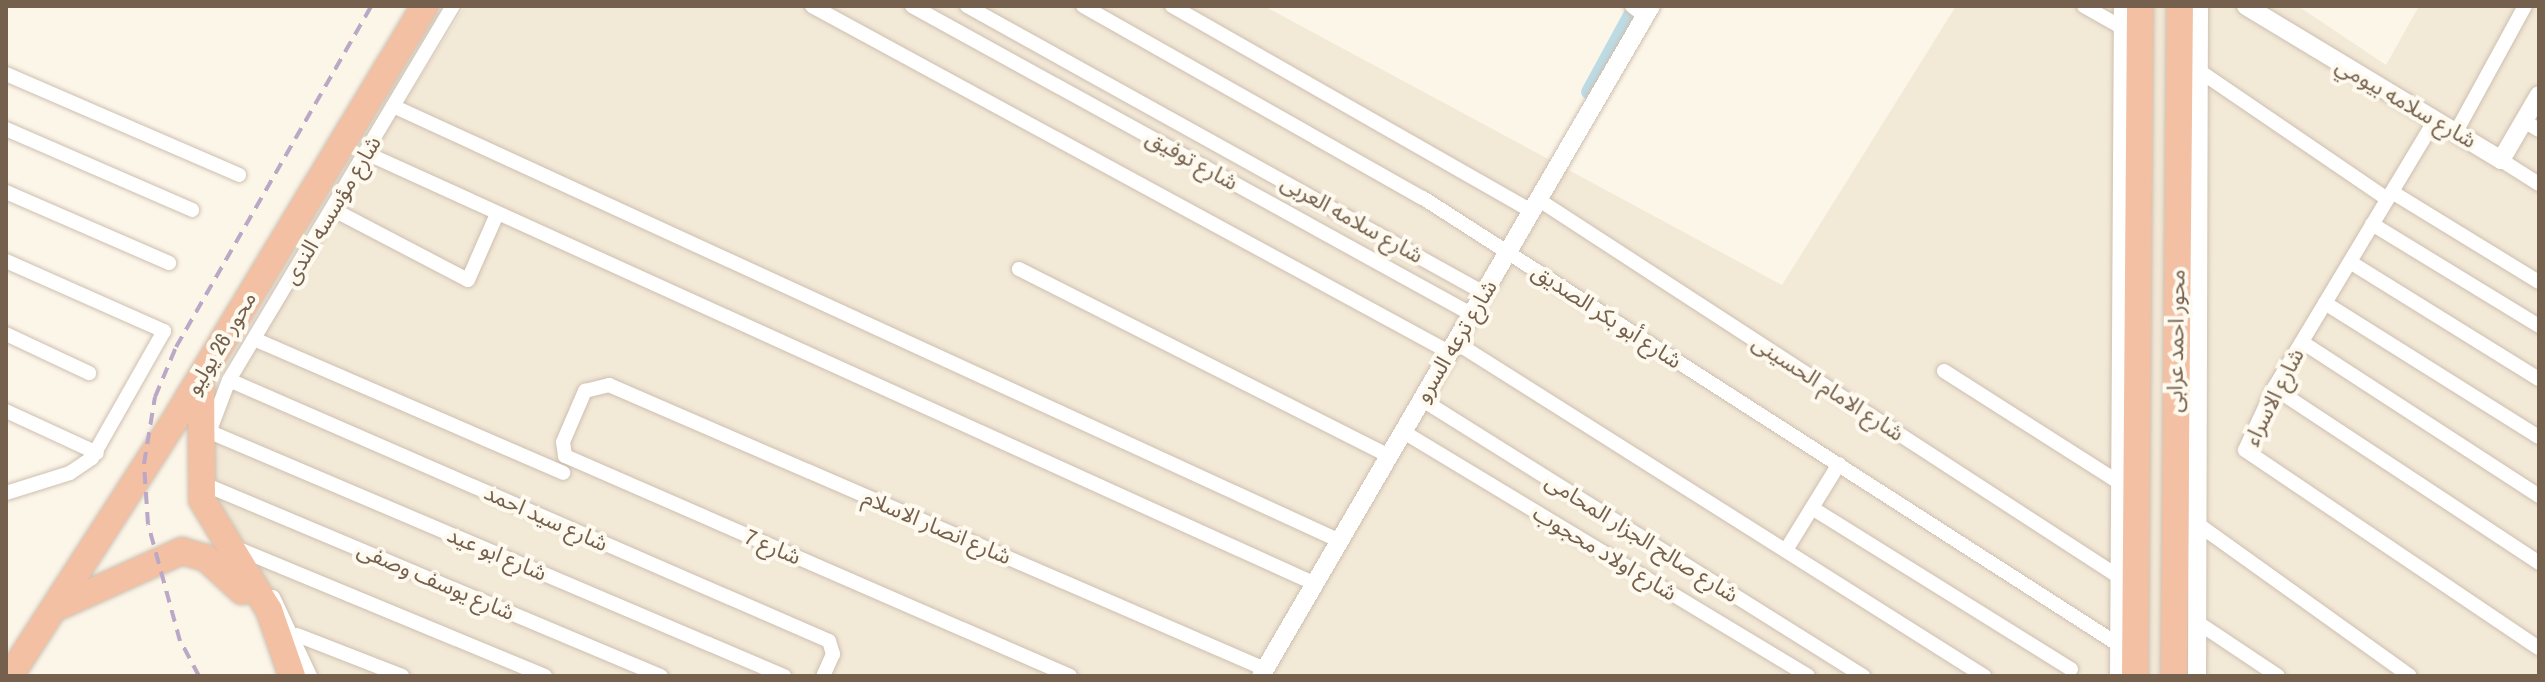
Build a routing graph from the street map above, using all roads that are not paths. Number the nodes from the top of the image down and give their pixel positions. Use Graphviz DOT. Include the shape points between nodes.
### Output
graph roads {
  1 [pos="403,6"];
  2 [pos="425,6"];
  3 [pos="453,6"];
  4 [pos="812,6"];
  5 [pos="912,6"];
  6 [pos="967,6"];
  7 [pos="1083,6"];
  8 [pos="1172,6"];
  9 [pos="2084,6"];
  10 [pos="2123,6"];
  11 [pos="2140,6"];
  12 [pos="2180,6"];
  13 [pos="2199,6"];
  14 [pos="2246,6"];
  15 [pos="2525,6"];
  16 [pos="1643,9"];
  17 [pos="2123,28"];
  18 [pos="2198,70"];
  19 [pos="6,74"];
  20 [pos="2539,95"];
  21 [pos="393,106"];
  22 [pos="2435,120"];
  23 [pos="2531,126"];
  24 [pos="6,129"];
  25 [pos="2456,132"];
  26 [pos="366,153"];
  27 [pos="2501,160"];
  28 [pos="239,175"];
  29 [pos="2539,184"];
  30 [pos="6,192"];
  31 [pos="2390,196"];
  32 [pos="1529,205"];
  33 [pos="332,209"];
  34 [pos="192,210"];
  35 [pos="497,214"];
  36 [pos="2372,224"];
  37 [pos="1500,247"];
  38 [pos="6,261"];
  39 [pos="2350,262"];
  40 [pos="169,263"];
  41 [pos="1019,269"];
  42 [pos="2539,282"];
  43 [pos="1477,289"];
  44 [pos="2325,303"];
  45 [pos="1464,310"];
  46 [pos="2539,326"];
  47 [pos="6,334"];
  48 [pos="254,339"];
  49 [pos="2302,342"];
  50 [pos="1447,347"];
  51 [pos="1944,371"];
  52 [pos="89,373"];
  53 [pos="201,377"];
  54 [pos="2539,379"];
  55 [pos="229,380"];
  56 [pos="609,385"];
  57 [pos="2274,388"];
  58 [pos="1421,399"];
  59 [pos="6,411"];
  60 [pos="1402,431"];
  61 [pos="210,432"];
  62 [pos="2539,437"];
  63 [pos="97,453"];
  64 [pos="1388,455"];
  65 [pos="1839,464"];
  66 [pos="563,473"];
  67 [pos="2118,482"];
  68 [pos="211,487"];
  69 [pos="7,493"];
  70 [pos="2539,496"];
  71 [pos="1812,508"];
  72 [pos="2199,525"];
  73 [pos="1338,540"];
  74 [pos="241,550"];
  75 [pos="1786,550"];
  76 [pos="2539,563"];
  77 [pos="2116,575"];
  78 [pos="1313,583"];
  79 [pos="56,608"];
  80 [pos="2197,622"];
  81 [pos="297,635"];
  82 [pos="2119,645"];
  83 [pos="2539,648"];
  84 [pos="6,655"];
  85 [pos="2071,669"];
  86 [pos="1263,673"];
  87 [pos="10,676"];
  88 [pos="282,676"];
  89 [pos="292,676"];
  90 [pos="310,676"];
  91 [pos="402,676"];
  92 [pos="545,676"];
  93 [pos="661,676"];
  94 [pos="784,676"];
  95 [pos="823,676"];
  96 [pos="1070,676"];
  97 [pos="1808,676"];
  98 [pos="1863,676"];
  99 [pos="1984,676"];
  100 [pos="2119,676"];
  101 [pos="2135,676"];
  102 [pos="2174,676"];
  103 [pos="2197,676"];
  104 [pos="2278,676"];
  105 [pos="2410,676"];
  1 -- 84 [label="highway, محور 26 يوليو" via="102,516"];
  2 -- 53 [label="highway, محور 26 يوليو"];
  3 -- 21 [label="street, شارع مؤسسه الندى"];
  4 -- 50 [label="street"];
  5 -- 45 [label="street, شارع توفيق"];
  6 -- 43 [label="street, شارع سلامه العربى"];
  7 -- 37 [label="street, شارع أبو بكر الصديق"];
  8 -- 32 [label="street, شارع الامام الحسينى"];
  9 -- 17 [label="street"];
  10 -- 17 [label="street"];
  11 -- 101 [label="highway, محور احمد عرابى"];
  12 -- 102 [label="highway, محور احمد عرابى"];
  13 -- 18 [label="street"];
  14 -- 22 [label="street, شارع سلامه بيومي"];
  15 -- 25 [label="street"];
  16 -- 32 [label="street, شارع ترعه السرو"];
  17 -- 67 [label="street"];
  18 -- 31 [label="street"];
  18 -- 72 [label="street"];
  19 -- 28 [label="street"];
  20 -- 23 [label="street, شارع سلامه بيومي"];
  21 -- 26 [label="street, شارع مؤسسه الندى"];
  21 -- 73 [label="street"];
  22 -- 25 [label="street, شارع سلامه بيومي"];
  22 -- 31 [label="street, شارع الاسراء"];
  23 -- 27 [label="street, شارع سلامه بيومي"];
  24 -- 34 [label="street"];
  25 -- 27 [label="street, شارع سلامه بيومي"];
  26 -- 33 [label="street, شارع مؤسسه الندى"];
  26 -- 35 [label="street"];
  27 -- 29 [label="street"];
  30 -- 40 [label="street"];
  31 -- 36 [label="street, شارع الاسراء"];
  31 -- 42 [label="street"];
  32 -- 37 [label="street, شارع ترعه السرو"];
  32 -- 77 [label="street, شارع الامام الحسينى"];
  33 -- 35 [label="street" via="468,280"];
  33 -- 48 [label="street, شارع مؤسسه الندى"];
  35 -- 78 [label="street"];
  36 -- 39 [label="street, شارع الاسراء"];
  36 -- 46 [label="street"];
  37 -- 43 [label="street, شارع ترعه السرو"];
  37 -- 65 [label="street, شارع أبو بكر الصديق"];
  38 -- 63 [label="street" via="164,331"];
  39 -- 44 [label="street, شارع الاسراء"];
  39 -- 54 [label="street"];
  41 -- 64 [label="street"];
  43 -- 45 [label="street, شارع ترعه السرو"];
  44 -- 49 [label="street, شارع الاسراء"];
  44 -- 62 [label="street"];
  45 -- 50 [label="street, شارع ترعه السرو"];
  47 -- 52 [label="street"];
  48 -- 55 [label="street, شارع مؤسسه الندى"];
  48 -- 66 [label="street"];
  49 -- 57 [label="street, شارع الاسراء"];
  49 -- 70 [label="street"];
  50 -- 58 [label="street, شارع ترعه السرو"];
  50 -- 75 [label="street"];
  51 -- 67 [label="street"];
  53 -- 79 [label="highway, محور 26 يوليو"];
  53 -- 89 [label="highway" via="202,500 269,610"];
  55 -- 61 [label="street, شارع مؤسسه الندى"];
  55 -- 95 [label="street, شارع سيد احمد" via="829,641 833,654"];
  56 -- 86 [label="street, شارع انصار الاسلام"];
  56 -- 96 [label="street, شارع 7" via="585,391 563,442 565,456"];
  57 -- 76 [label="street"];
  57 -- 83 [label="street, شارع الاسراء" via="2246,447 2248,457"];
  58 -- 60 [label="street, شارع ترعه السرو"];
  58 -- 98 [label="street, شارع صالح الجزار المحامى"];
  59 -- 63 [label="street"];
  60 -- 64 [label="street, شارع ترعه السرو"];
  60 -- 97 [label="street, شارع اولاد محجوب"];
  61 -- 68 [label="street, شارع مؤسسه الندى"];
  61 -- 94 [label="street, شارع ابو عيد"];
  63 -- 69 [label="street" via="70,473"];
  64 -- 73 [label="street, شارع ترعه السرو"];
  65 -- 71 [label="street"];
  65 -- 82 [label="street, شارع أبو بكر الصديق"];
  67 -- 77 [label="street"];
  68 -- 74 [label="street, شارع مؤسسه الندى"];
  68 -- 93 [label="street, شارع يوسف وصفى"];
  71 -- 75 [label="street"];
  71 -- 85 [label="street"];
  72 -- 80 [label="street"];
  72 -- 105 [label="street"];
  73 -- 78 [label="street, شارع ترعه السرو"];
  74 -- 81 [label="street, شارع مؤسسه الندى"];
  74 -- 92 [label="street"];
  75 -- 99 [label="street"];
  77 -- 82 [label="street"];
  78 -- 86 [label="street, شارع ترعه السرو"];
  79 -- 87 [label="highway, محور 26 يوليو"];
  79 -- 88 [label="highway" via="158,557 182,551 206,558 251,605"];
  80 -- 103 [label="street"];
  80 -- 104 [label="street"];
  81 -- 90 [label="street, شارع مؤسسه الندى"];
  81 -- 91 [label="street"];
  82 -- 100 [label="street"];
}
